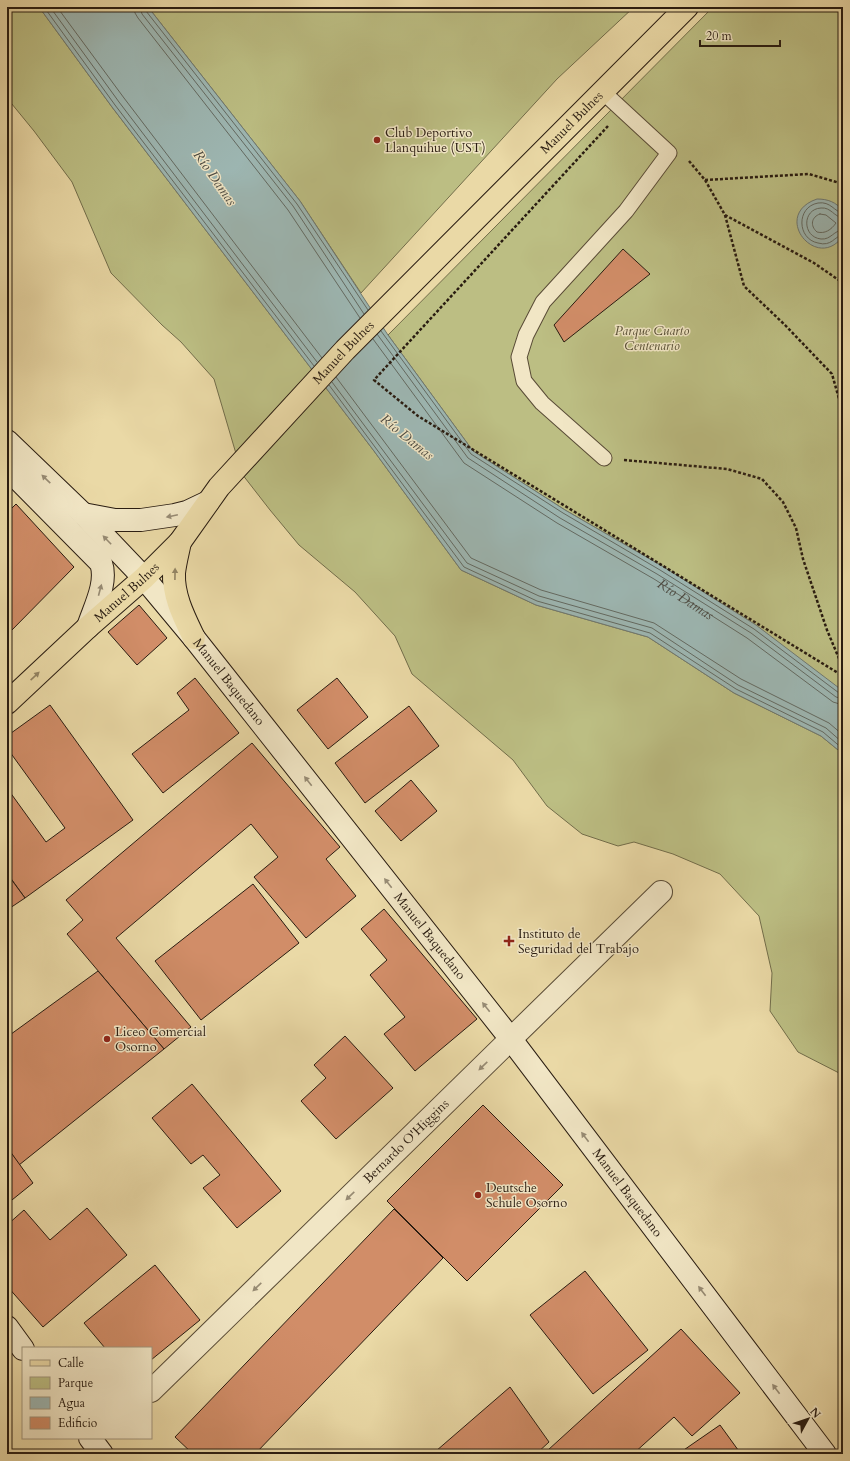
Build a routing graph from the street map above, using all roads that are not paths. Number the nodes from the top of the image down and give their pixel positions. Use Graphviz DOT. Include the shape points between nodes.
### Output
graph roads {
  1 [pos="687,7"];
  2 [pos="603,92"];
  3 [pos="7,441"];
  4 [pos="604,458"];
  5 [pos="7,468"];
  6 [pos="214,495"];
  7 [pos="72,514"];
  8 [pos="180,542"];
  9 [pos="144,578"];
  10 [pos="88,627"];
  11 [pos="194,638"];
  12 [pos="7,702"];
  13 [pos="661,892"];
  14 [pos="510,1038"];
  15 [pos="7,1328"];
  16 [pos="22,1348"];
  17 [pos="152,1390"];
  18 [pos="825,1454"];
  1 -- 2 [label="main road, Manuel Bulnes"];
  2 -- 4 [label="lane" via="669,153 626,212 543,302 526,335 519,357 524,380 542,403"];
  2 -- 6 [label="main road, Manuel Bulnes" via="345,350"];
  7 -- 3 [label="street, Manuel Baquedano, one-way"];
  5 -- 7 [label="street, Manuel Baquedano"];
  6 -- 7 [label="street, one-way" via="187,512 141,520 115,520"];
  6 -- 8 [label="main road, Manuel Bulnes"];
  9 -- 7 [label="street, Manuel Baquedano, one-way"];
  10 -- 7 [label="street, Manuel Baquedano, one-way" via="101,589 103,569"];
  8 -- 9 [label="main road, Manuel Bulnes"];
  11 -- 8 [label="main road, one-way" via="180,609 176,592 174,574"];
  9 -- 10 [label="main road, Manuel Bulnes"];
  9 -- 11 [label="street, Manuel Baquedano"];
  12 -- 10 [label="main road, Manuel Bulnes, one-way"];
  14 -- 11 [label="street, Manuel Baquedano, one-way"];
  13 -- 14 [label="street, Bernardo O'Higgins"];
  14 -- 17 [label="street, Bernardo O'Higgins, one-way"];
  18 -- 14 [label="street, Manuel Baquedano, one-way"];
  15 -- 16 [label="street"];
}
